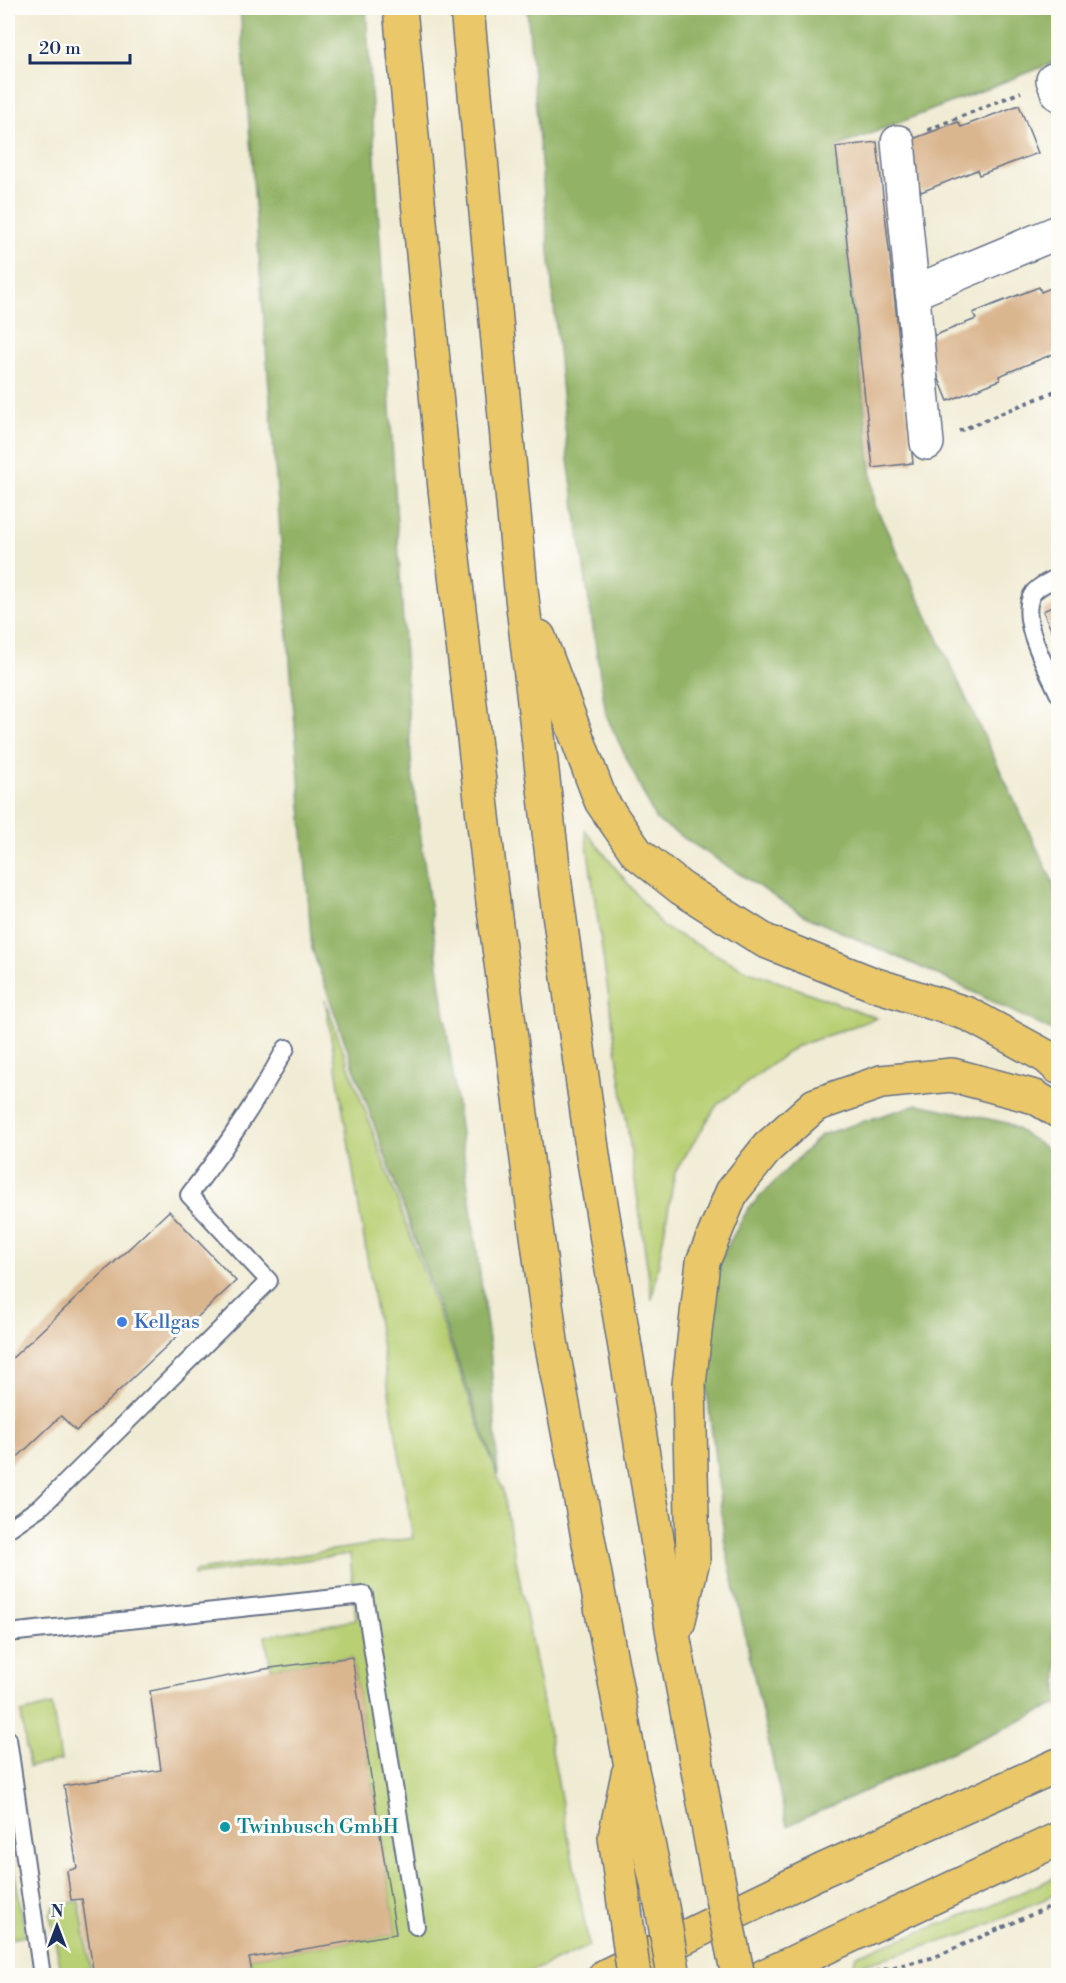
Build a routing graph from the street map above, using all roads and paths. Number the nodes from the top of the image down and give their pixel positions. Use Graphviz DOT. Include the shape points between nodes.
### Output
graph roads {
  1 [pos="400,8"];
  2 [pos="467,8"];
  3 [pos="1056,87"];
  4 [pos="898,142"];
  5 [pos="1059,232"];
  6 [pos="912,293"];
  7 [pos="1059,390"];
  8 [pos="927,443"];
  9 [pos="1059,577"];
  10 [pos="521,589"];
  11 [pos="1059,693"];
  12 [pos="286,1048"];
  13 [pos="1059,1066"];
  14 [pos="1059,1111"];
  15 [pos="8,1529"];
  16 [pos="8,1633"];
  17 [pos="674,1640"];
  18 [pos="8,1739"];
  19 [pos="630,1761"];
  20 [pos="1059,1765"];
  21 [pos="1059,1839"];
  22 [pos="1059,1903"];
  23 [pos="416,1926"];
  24 [pos="42,1976"];
  25 [pos="605,1976"];
  26 [pos="634,1976"];
  27 [pos="674,1976"];
  28 [pos="738,1976"];
  29 [pos="764,1976"];
  30 [pos="858,1976"];
  1 -- 19 [label="main road" via="445,489 493,902 552,1341"];
  2 -- 10 [label="main road"];
  3 -- 4 [label="path"];
  4 -- 6 [label="street"];
  5 -- 6 [label="street"];
  6 -- 8 [label="street"];
  7 -- 8 [label="path"];
  9 -- 11 [label="lane" via="1046,582 1032,595 1027,614 1035,642"];
  10 -- 13 [label="main road" via="601,801 637,853 681,888 765,941 873,984 968,1014"];
  10 -- 17 [label="main road" via="556,892 594,1162"];
  12 -- 15 [label="lane" via="221,1155 189,1195 269,1281 44,1505"];
  14 -- 17 [label="main road" via="1035,1097 952,1075 881,1082 815,1105 768,1147 732,1192 703,1262 689,1384 693,1560"];
  16 -- 23 [label="lane" via="364,1595"];
  17 -- 28 [label="main road, bridge"];
  18 -- 24 [label="lane"];
  19 -- 26 [label="main road, bridge" via="615,1837"];
  19 -- 27 [label="main road, bridge"];
  20 -- 25 [label="main road" via="823,1870"];
  21 -- 29 [label="main road"];
  22 -- 30 [label="path" via="935,1958"];
}
